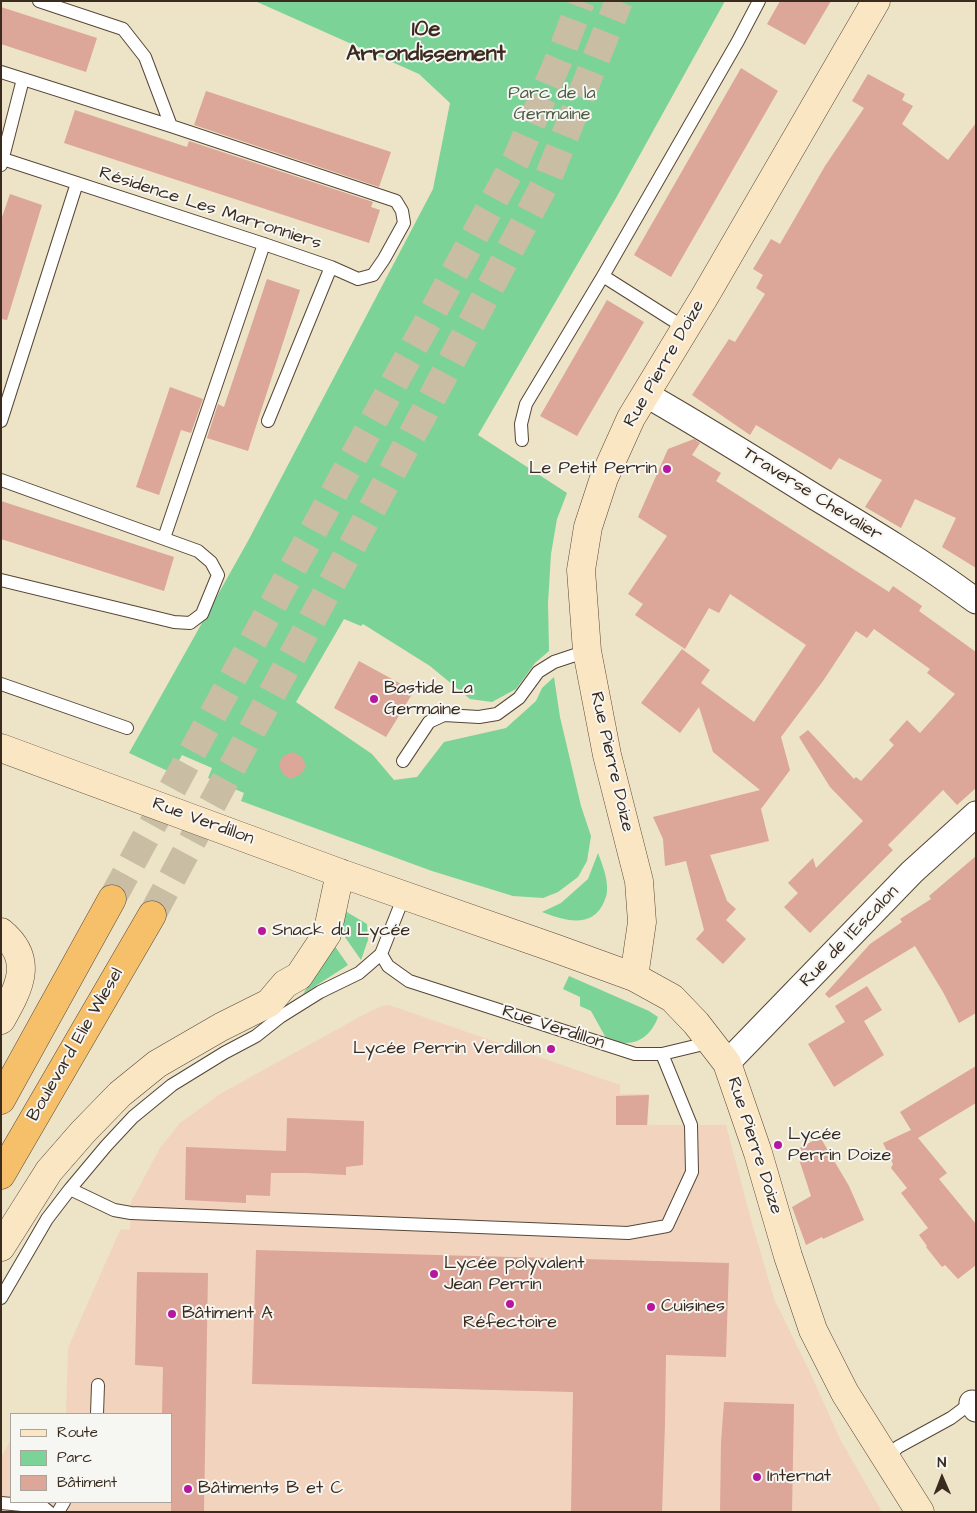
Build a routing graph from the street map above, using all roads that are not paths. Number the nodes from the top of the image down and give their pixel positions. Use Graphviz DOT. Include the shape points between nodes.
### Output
graph roads {
  1 [pos="40,1"];
  2 [pos="759,1"];
  3 [pos="876,1"];
  4 [pos="1,72"];
  5 [pos="23,79"];
  6 [pos="171,126"];
  7 [pos="2,162"];
  8 [pos="77,183"];
  9 [pos="264,244"];
  10 [pos="332,268"];
  11 [pos="603,276"];
  12 [pos="685,328"];
  13 [pos="645,394"];
  14 [pos="1,421"];
  15 [pos="268,421"];
  16 [pos="522,440"];
  17 [pos="1,480"];
  18 [pos="164,538"];
  19 [pos="1,580"];
  20 [pos="976,601"];
  21 [pos="587,651"];
  22 [pos="1,684"];
  23 [pos="127,728"];
  24 [pos="1,748"];
  25 [pos="403,761"];
  26 [pos="976,814"];
  27 [pos="340,873"];
  28 [pos="404,896"];
  29 [pos="112,899"];
  30 [pos="152,915"];
  31 [pos="1,932"];
  32 [pos="381,954"];
  33 [pos="299,976"];
  34 [pos="634,978"];
  35 [pos="280,1017"];
  36 [pos="1,1020"];
  37 [pos="720,1053"];
  38 [pos="662,1054"];
  39 [pos="1,1100"];
  40 [pos="1,1175"];
  41 [pos="70,1189"];
  42 [pos="1,1247"];
  43 [pos="1,1298"];
  44 [pos="98,1385"];
  45 [pos="974,1404"];
  46 [pos="97,1413"];
  47 [pos="886,1459"];
  48 [pos="1,1504"];
  49 [pos="49,1512"];
  50 [pos="920,1512"];
  1 -- 6 [label="lane" via="123,29 146,57"];
  2 -- 11 [label="lane"];
  3 -- 12 [label="street, Rue Pierre Doize"];
  4 -- 5 [label="lane, Résidence Les Marronniers"];
  5 -- 6 [label="lane, Résidence Les Marronniers"];
  5 -- 7 [label="lane, Résidence Les Marronniers"];
  6 -- 10 [label="lane, Résidence Les Marronniers" via="396,201 404,223 373,275 358,279"];
  7 -- 8 [label="lane, Résidence Les Marronniers"];
  8 -- 9 [label="lane, Résidence Les Marronniers"];
  8 -- 14 [label="lane, Résidence Les Marronniers"];
  9 -- 10 [label="lane, Résidence Les Marronniers"];
  9 -- 18 [label="lane"];
  10 -- 15 [label="lane, Résidence Les Marronniers"];
  11 -- 12 [label="lane"];
  11 -- 16 [label="lane" via="526,404 521,424"];
  12 -- 13 [label="street, Rue Pierre Doize"];
  13 -- 20 [label="street, Traverse Chevalier" via="867,528"];
  13 -- 21 [label="street, Rue Pierre Doize" via="604,478 588,527 581,570"];
  17 -- 18 [label="lane"];
  18 -- 19 [label="lane" via="198,551 211,562 218,575 202,614 190,623 174,622"];
  21 -- 25 [label="lane" via="554,662 538,672 518,698 497,714 479,718 444,715 429,722"];
  21 -- 34 [label="street, Rue Pierre Doize" via="607,755 639,881 642,922"];
  22 -- 23 [label="lane"];
  24 -- 27 [label="street, Rue Verdillon"];
  26 -- 37 [label="street, Rue de l'Escalon"];
  27 -- 28 [label="street, Rue Verdillon"];
  27 -- 33 [label="street" via="327,934"];
  28 -- 32 [label="lane"];
  28 -- 34 [label="street, Rue Verdillon"];
  29 -- 39 [label="highway"];
  30 -- 40 [label="highway, Boulevard Elie Wiesel"];
  31 -- 36 [label="street" via="11,940 20,956 22,970 18,987"];
  32 -- 35 [label="lane" via="359,973"];
  32 -- 38 [label="lane, Rue Verdillon" via="388,966 418,984 635,1054"];
  33 -- 35 [label="lane" via="296,992"];
  33 -- 42 [label="street" via="285,984 268,1003 157,1064 120,1094 49,1171"];
  34 -- 37 [label="street, Rue Pierre Doize" via="672,998"];
  35 -- 41 [label="lane" via="256,1036 172,1085 133,1117"];
  37 -- 38 [label="lane, Rue Verdillon"];
  37 -- 47 [label="street, Rue Pierre Doize" via="755,1144 813,1330 845,1393"];
  38 -- 41 [label="lane" via="691,1125 692,1172 667,1226 628,1233 131,1214 114,1210"];
  41 -- 43 [label="lane" via="48,1219"];
  44 -- 46 [label="lane"];
  45 -- 47 [label="lane" via="898,1447"];
  47 -- 50 [label="street, Rue Pierre Doize"];
  48 -- 49 [label="lane" via="43,1507"];
}
